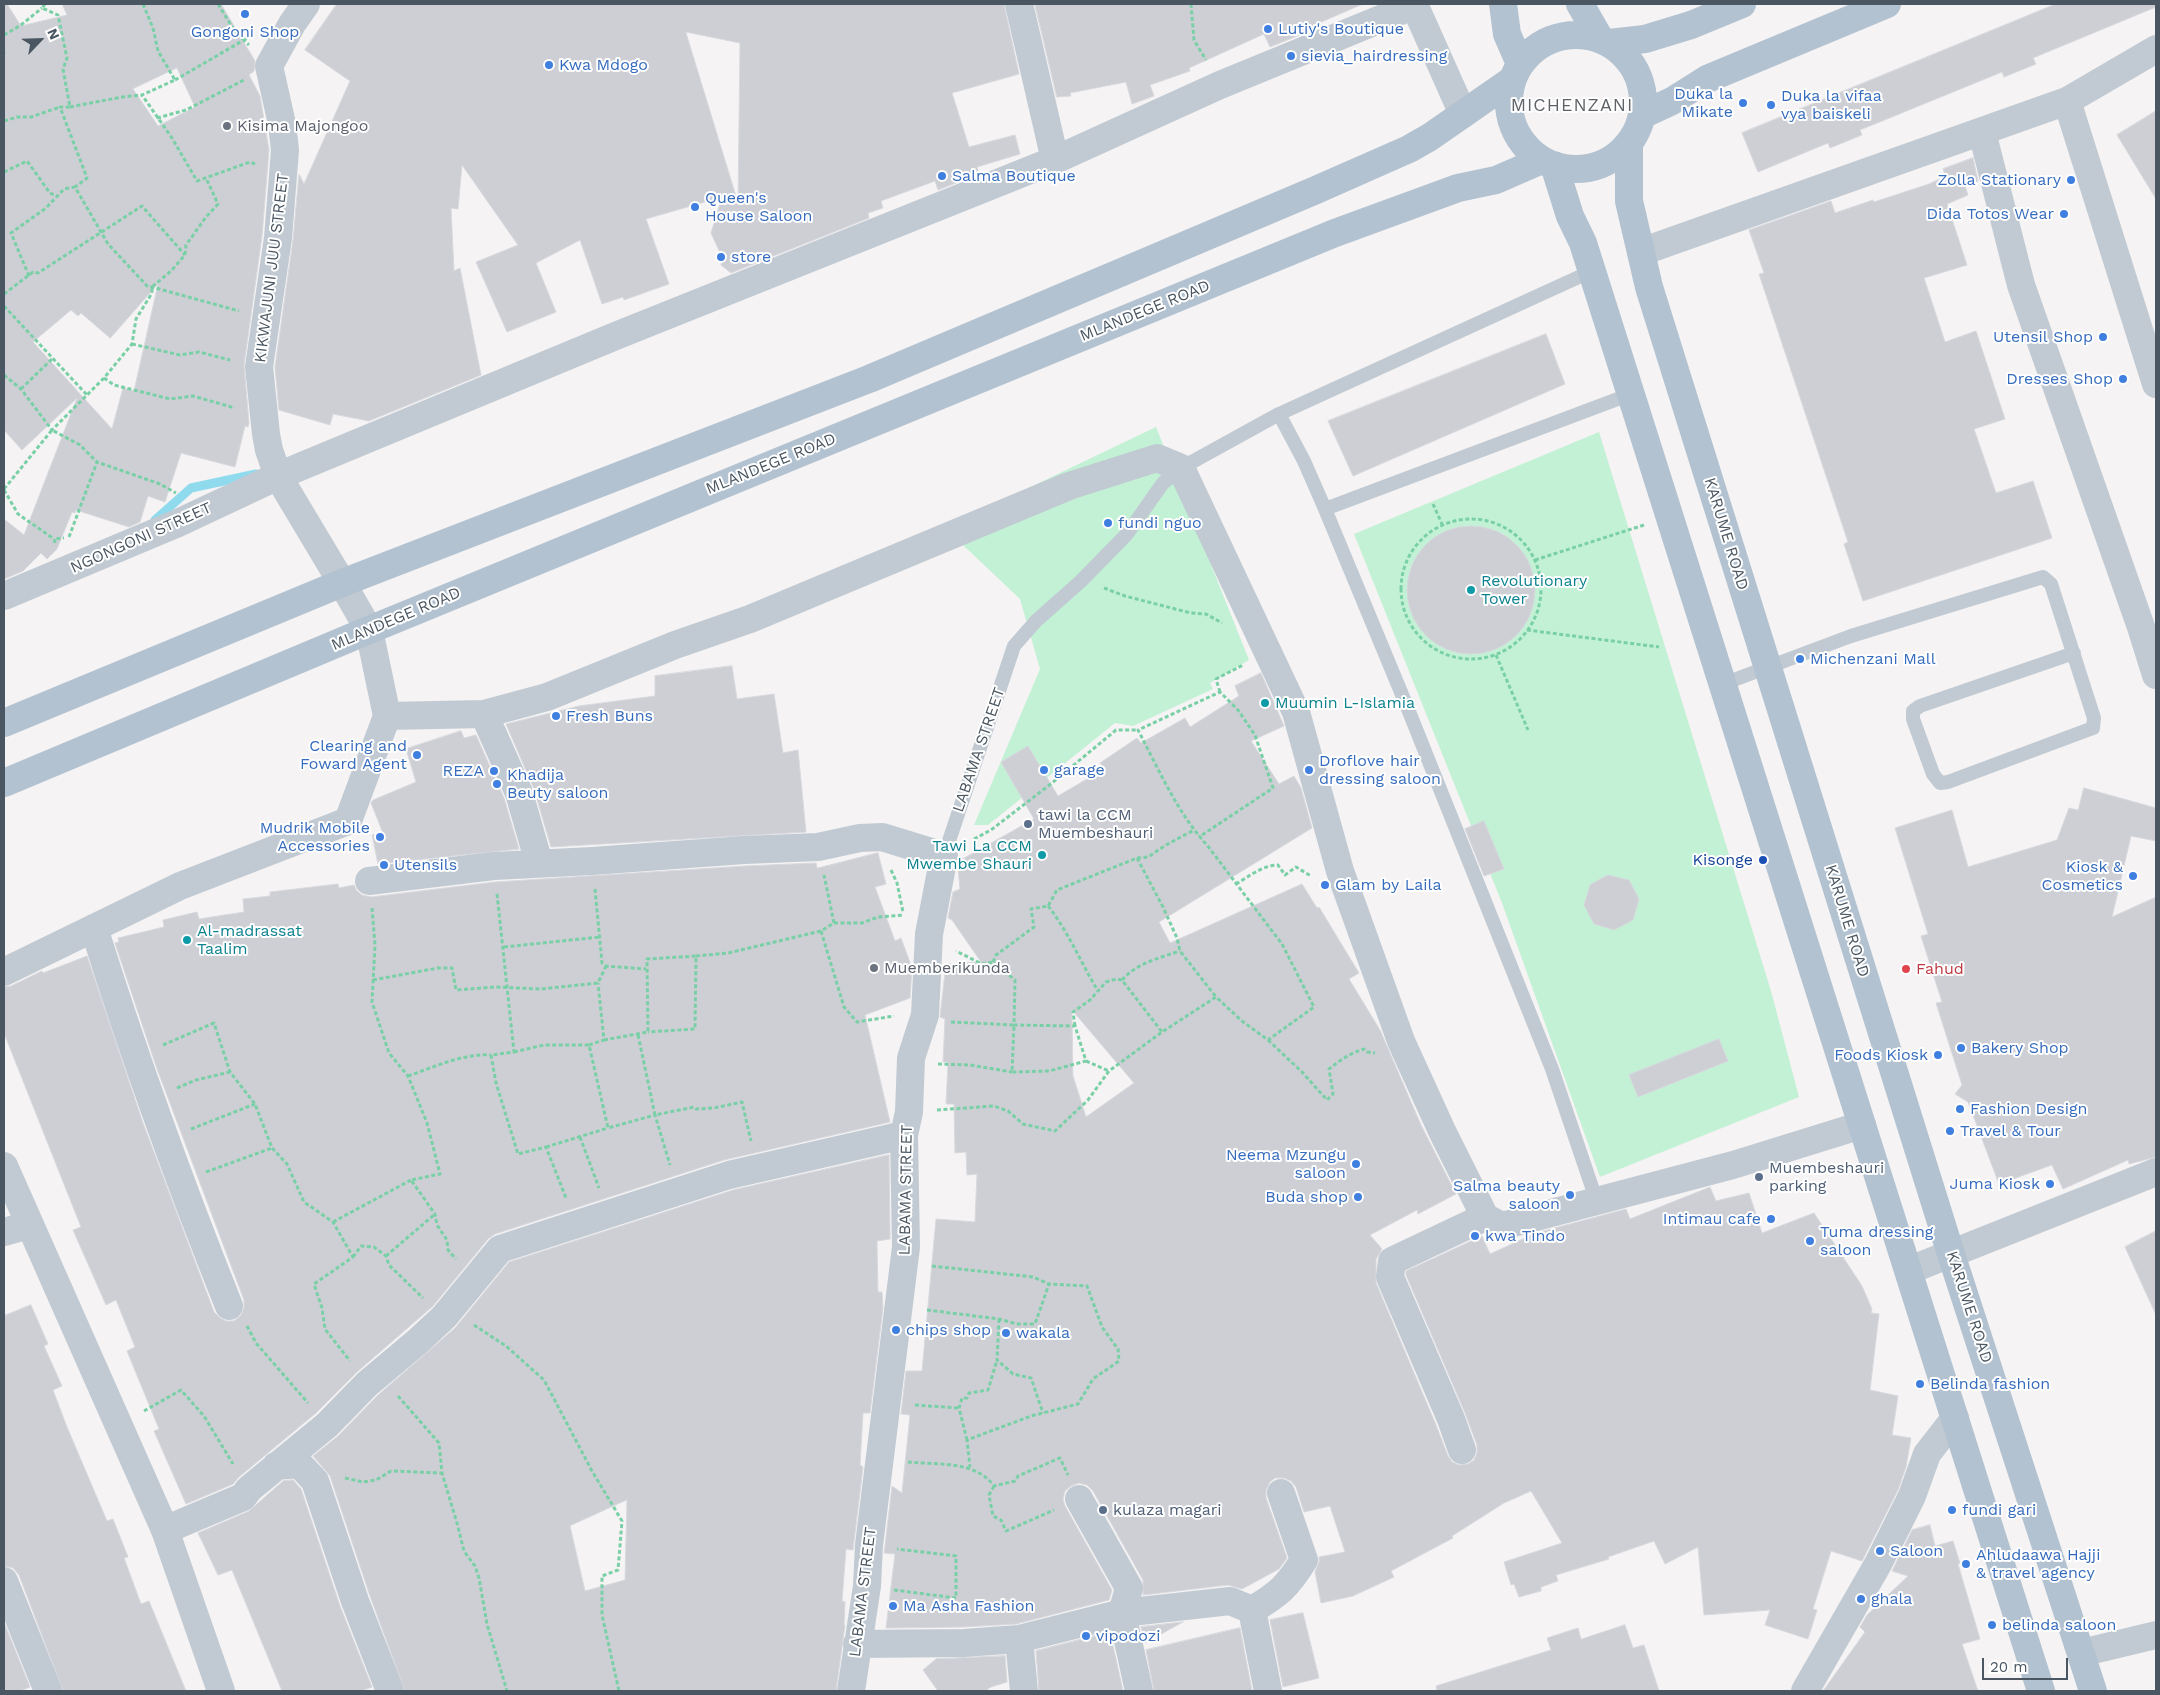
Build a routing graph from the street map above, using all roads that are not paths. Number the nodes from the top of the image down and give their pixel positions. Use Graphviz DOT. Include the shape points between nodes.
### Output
graph roads {
  1 [pos="306,4"];
  2 [pos="1019,4"];
  3 [pos="1415,4"];
  4 [pos="1503,4"];
  5 [pos="1580,4"];
  6 [pos="1742,4"];
  7 [pos="1887,4"];
  8 [pos="1605,41"];
  9 [pos="2156,49"];
  10 [pos="1516,72"];
  11 [pos="2067,101"];
  12 [pos="1463,114"];
  13 [pos="1642,115"];
  14 [pos="1982,132"];
  15 [pos="1629,144"];
  16 [pos="1056,160"];
  17 [pos="1548,163"];
  18 [pos="1641,252"];
  19 [pos="1592,271"];
  20 [pos="869,379"];
  21 [pos="2156,384"];
  22 [pos="1631,394"];
  23 [pos="1279,414"];
  24 [pos="886,417"];
  25 [pos="1181,468"];
  26 [pos="278,476"];
  27 [pos="1326,509"];
  28 [pos="342,583"];
  29 [pos="4,596"];
  30 [pos="369,630"];
  31 [pos="2074,653"];
  32 [pos="1768,667"];
  33 [pos="2156,675"];
  34 [pos="1723,684"];
  35 [pos="484,714"];
  36 [pos="387,716"];
  37 [pos="4,723"];
  38 [pos="4,783"];
  39 [pos="944,856"];
  40 [pos="539,863"];
  41 [pos="370,881"];
  42 [pos="94,928"];
  43 [pos="4,972"];
  44 [pos="906,1123"];
  45 [pos="1862,1125"];
  46 [pos="4,1166"];
  47 [pos="2156,1172"];
  48 [pos="1598,1202"];
  49 [pos="1485,1218"];
  50 [pos="16,1229"];
  51 [pos="1951,1254"];
  52 [pos="1910,1270"];
  53 [pos="229,1306"];
  54 [pos="1955,1418"];
  55 [pos="1462,1450"];
  56 [pos="276,1466"];
  57 [pos="1281,1493"];
  58 [pos="1079,1499"];
  59 [pos="165,1530"];
  60 [pos="4,1581"];
  61 [pos="1252,1610"];
  62 [pos="1122,1613"];
  63 [pos="2156,1636"];
  64 [pos="1019,1639"];
  65 [pos="857,1644"];
  66 [pos="2081,1653"];
  67 [pos="48,1691"];
  68 [pos="221,1691"];
  69 [pos="390,1691"];
  70 [pos="851,1691"];
  71 [pos="1024,1691"];
  72 [pos="1139,1691"];
  73 [pos="1268,1691"];
  74 [pos="1805,1691"];
  75 [pos="2041,1691"];
  76 [pos="2094,1691"];
  1 -- 26 [label="street, KIKWAJUNI JUU STREET" via="269,66 285,150 259,367 268,450"];
  2 -- 16 [label="street"];
  3 -- 12 [label="street"];
  3 -- 16 [label="street, NGONGONI STREET" via="1220,84"];
  4 -- 10 [label="main road"];
  5 -- 8 [label="main road"];
  6 -- 8 [label="main road" via="1645,39"];
  7 -- 13 [label="main road" via="1707,79"];
  8 -- 10 [label="main road" via="1581,34 1554,38 1541,44"];
  8 -- 13 [label="main road" via="1626,56 1639,78"];
  9 -- 11 [label="street"];
  10 -- 12 [label="main road"];
  10 -- 17 [label="main road" via="1509,106 1516,132 1523,143"];
  11 -- 14 [label="street"];
  11 -- 21 [label="street"];
  12 -- 20 [label="main road" via="1430,138 1400,153"];
  13 -- 15 [label="main road"];
  14 -- 18 [label="street"];
  14 -- 33 [label="street" via="2021,285"];
  15 -- 17 [label="main road" via="1615,157 1592,167 1573,169"];
  15 -- 18 [label="main road, KARUME ROAD" via="1629,201"];
  16 -- 26 [label="street, NGONGONI STREET" via="618,335"];
  17 -- 19 [label="main road"];
  17 -- 24 [label="main road, MLANDEGE ROAD" via="1458,188 1334,233"];
  18 -- 32 [label="main road, KARUME ROAD" via="1649,287"];
  19 -- 22 [label="main road"];
  19 -- 23 [label="lane, LABAMA STREET"];
  20 -- 24 [label="main road"];
  20 -- 28 [label="main road"];
  22 -- 27 [label="lane"];
  22 -- 34 [label="main road"];
  23 -- 25 [label="lane, LABAMA STREET"];
  23 -- 27 [label="lane"];
  24 -- 30 [label="main road, MLANDEGE ROAD"];
  25 -- 35 [label="street" via="1157,458 1069,486 750,619 675,645 547,697"];
  25 -- 39 [label="lane, LABAMA STREET" via="1163,483 1127,534 1014,646"];
  25 -- 49 [label="street" via="1296,712 1340,871 1401,1040"];
  26 -- 28 [label="street, KIKWAJUNI JUU STREET"];
  26 -- 29 [label="street, NGONGONI STREET" via="189,518"];
  27 -- 48 [label="lane" via="1552,1069"];
  28 -- 30 [label="street, KIKWAJUNI JUU STREET"];
  28 -- 37 [label="main road"];
  30 -- 36 [label="street, KIKWAJUNI JUU STREET"];
  30 -- 38 [label="main road, MLANDEGE ROAD"];
  31 -- 31 [label="lane" via="2094,718 2093,728 1940,783 1930,765 1913,711"];
  31 -- 32 [label="lane" via="2051,584 2043,577 1851,636"];
  32 -- 34 [label="lane"];
  32 -- 51 [label="main road, KARUME ROAD"];
  34 -- 45 [label="main road"];
  35 -- 36 [label="street"];
  35 -- 40 [label="street" via="519,793"];
  36 -- 42 [label="street" via="348,821 180,886"];
  39 -- 40 [label="street" via="882,837 860,838 818,848"];
  39 -- 44 [label="street, LABAMA STREET" via="929,934 925,1015 911,1058"];
  40 -- 41 [label="street"];
  42 -- 43 [label="street"];
  42 -- 53 [label="street" via="164,1139"];
  44 -- 56 [label="street" via="678,1191 500,1249 448,1313 373,1379 327,1425"];
  44 -- 65 [label="street, LABAMA STREET" via="906,1248"];
  45 -- 48 [label="street" via="1733,1166"];
  45 -- 52 [label="main road"];
  46 -- 50 [label="street"];
  47 -- 51 [label="street"];
  48 -- 49 [label="street" via="1502,1226"];
  49 -- 55 [label="street" via="1392,1261 1390,1278"];
  50 -- 59 [label="street" via="119,1424"];
  51 -- 52 [label="street"];
  51 -- 66 [label="main road, KARUME ROAD"];
  52 -- 54 [label="main road"];
  54 -- 74 [label="street" via="1928,1454 1912,1496 1878,1564"];
  54 -- 75 [label="main road"];
  56 -- 59 [label="street" via="243,1497"];
  56 -- 69 [label="street" via="299,1464 315,1481 355,1601"];
  57 -- 61 [label="street" via="1304,1560 1276,1596"];
  58 -- 62 [label="street" via="1129,1588"];
  59 -- 68 [label="street"];
  60 -- 67 [label="street"];
  61 -- 62 [label="street" via="1230,1601"];
  61 -- 73 [label="street"];
  62 -- 64 [label="street"];
  62 -- 72 [label="street"];
  63 -- 66 [label="street"];
  64 -- 65 [label="street"];
  64 -- 71 [label="street"];
  65 -- 70 [label="street, LABAMA STREET"];
  66 -- 76 [label="main road, KARUME ROAD"];
}
